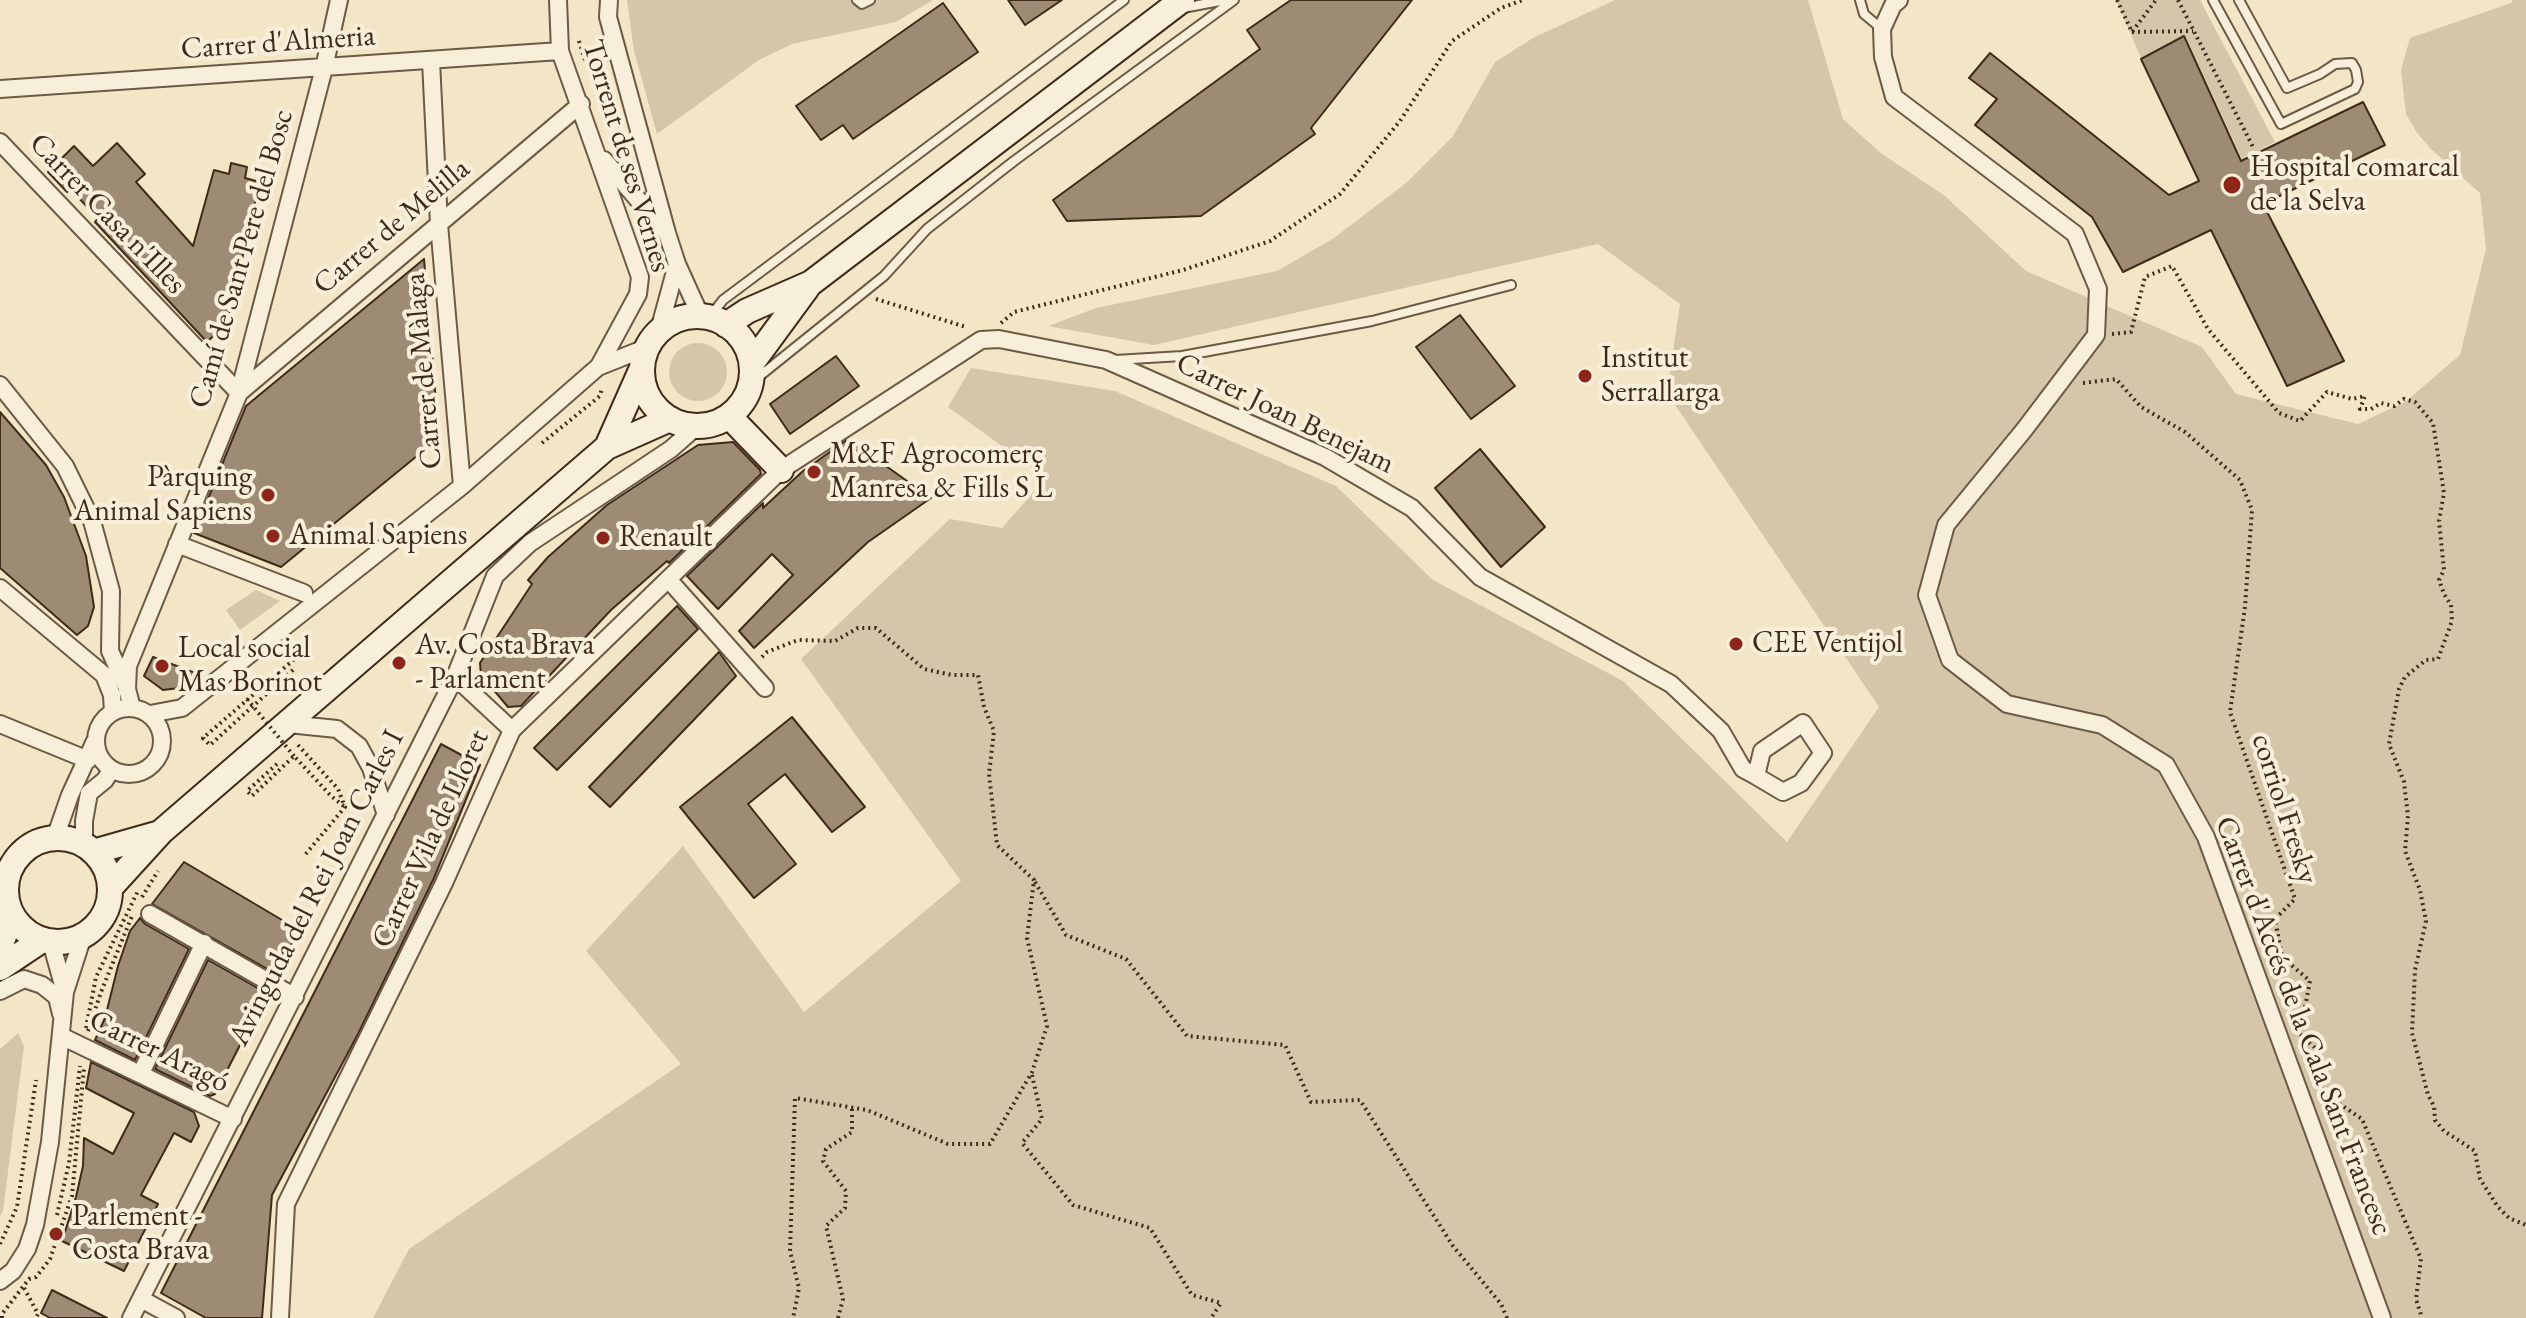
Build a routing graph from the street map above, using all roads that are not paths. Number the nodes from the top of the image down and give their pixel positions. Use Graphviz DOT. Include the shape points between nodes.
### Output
graph roads {
  1 [pos="339,0"];
  2 [pos="558,0"];
  3 [pos="609,0"];
  4 [pos="857,0"];
  5 [pos="870,0"];
  6 [pos="1124,0"];
  7 [pos="1225,0"];
  8 [pos="1234,0"];
  9 [pos="1860,0"];
  10 [pos="1899,0"];
  11 [pos="2213,0"];
  12 [pos="2239,0"];
  13 [pos="1176,4"];
  14 [pos="1882,29"];
  15 [pos="560,51"];
  16 [pos="431,61"];
  17 [pos="324,68"];
  18 [pos="0,89"];
  19 [pos="581,104"];
  20 [pos="0,142"];
  21 [pos="598,152"];
  22 [pos="439,224"];
  23 [pos="667,233"];
  24 [pos="677,264"];
  25 [pos="811,283"];
  26 [pos="1511,285"];
  27 [pos="712,320"];
  28 [pos="985,336"];
  29 [pos="649,349"];
  30 [pos="1106,360"];
  31 [pos="598,367"];
  32 [pos="751,373"];
  33 [pos="0,385"];
  34 [pos="239,393"];
  35 [pos="729,416"];
  36 [pos="670,419"];
  37 [pos="697,426"];
  38 [pos="607,447"];
  39 [pos="781,470"];
  40 [pos="462,486"];
  41 [pos="177,544"];
  42 [pos="668,579"];
  43 [pos="0,588"];
  44 [pos="304,593"];
  45 [pos="455,677"];
  46 [pos="765,688"];
  47 [pos="127,689"];
  48 [pos="132,708"];
  49 [pos="113,712"];
  50 [pos="150,714"];
  51 [pos="0,724"];
  52 [pos="288,724"];
  53 [pos="512,730"];
  54 [pos="95,741"];
  55 [pos="88,760"];
  56 [pos="111,770"];
  57 [pos="1756,776"];
  58 [pos="386,815"];
  59 [pos="161,832"];
  60 [pos="55,838"];
  61 [pos="88,848"];
  62 [pos="110,888"];
  63 [pos="150,914"];
  64 [pos="12,916"];
  65 [pos="83,936"];
  66 [pos="46,941"];
  67 [pos="204,943"];
  68 [pos="0,946"];
  69 [pos="0,968"];
  70 [pos="0,991"];
  71 [pos="65,992"];
  72 [pos="295,997"];
  73 [pos="62,1029"];
  74 [pos="141,1073"];
  75 [pos="233,1119"];
  76 [pos="0,1281"];
  77 [pos="141,1299"];
  78 [pos="131,1318"];
  79 [pos="176,1318"];
  80 [pos="280,1318"];
  81 [pos="2382,1318"];
  1 -- 17 [label="street, Camí de Sant Pere del Bosc"];
  2 -- 15 [label="street, Torrent de ses Vernes"];
  3 -- 23 [label="street" via="608,17"];
  4 -- 5 [label="lane"];
  6 -- 27 [label="lane" via="723,300"];
  7 -- 13 [label="lane"];
  8 -- 32 [label="lane" via="940,219 884,276"];
  9 -- 14 [label="lane" via="1864,14"];
  10 -- 14 [label="street"];
  11 -- 12 [label="lane" via="2281,124 2355,89 2352,63 2335,64 2287,88"];
  13 -- 25 [label="main road"];
  14 -- 81 [label="street, Carrer d'Accés de la Cala Sant Francesc" via="1894,97 2075,234 2098,289 2096,335 1946,525 1927,595 1950,660 2007,704 2102,725 2166,765 2206,837"];
  15 -- 16 [label="street, Carrer d'Almeria"];
  15 -- 19 [label="street, Torrent de ses Vernes"];
  16 -- 17 [label="street, Carrer d'Almeria"];
  16 -- 22 [label="street, Carrer de Màlaga"];
  17 -- 18 [label="street, Carrer d'Almeria"];
  17 -- 34 [label="street, Camí de Sant Pere del Bosc"];
  19 -- 21 [label="street, Torrent de ses Vernes"];
  19 -- 22 [label="street, Carrer de Melilla"];
  20 -- 34 [label="street, Carrer Casa n'Illes"];
  21 -- 23 [label="street"];
  21 -- 31 [label="street, Torrent de ses Vernes" via="640,277 638,294"];
  22 -- 34 [label="street, Carrer de Melilla"];
  22 -- 40 [label="street, Carrer de Màlaga"];
  23 -- 24 [label="street"];
  24 -- 27 [label="street"];
  24 -- 29 [label="street"];
  25 -- 27 [label="main road"];
  25 -- 32 [label="main road"];
  26 -- 30 [label="lane" via="1357,324 1182,356"];
  27 -- 29 [label="main road" via="681,319"];
  27 -- 32 [label="main road" via="746,345"];
  28 -- 30 [label="street, Carrer Joan Benejam"];
  28 -- 39 [label="street, Carrer Vila de Lloret"];
  29 -- 31 [label="street"];
  29 -- 36 [label="main road" via="644,384 650,400"];
  29 -- 38 [label="main road"];
  30 -- 57 [label="street, Carrer Joan Benejam" via="1325,457 1412,508 1480,577 1671,684 1721,731 1743,769"];
  31 -- 40 [label="street"];
  32 -- 35 [label="main road" via="741,404"];
  33 -- 47 [label="street" via="65,466 92,521 111,591 110,651"];
  34 -- 41 [label="street, Camí de Sant Pere del Bosc"];
  35 -- 37 [label="main road"];
  35 -- 39 [label="main road"];
  36 -- 37 [label="main road"];
  36 -- 38 [label="main road"];
  37 -- 45 [label="street, Avinguda del Rei Joan Carles I" via="530,543 495,576"];
  38 -- 52 [label="main road"];
  39 -- 42 [label="street, Carrer Vila de Lloret"];
  40 -- 50 [label="street" via="182,708"];
  41 -- 44 [label="street"];
  41 -- 47 [label="street, Camí de Sant Pere del Bosc" via="128,666"];
  42 -- 46 [label="street"];
  42 -- 53 [label="street, Carrer Vila de Lloret"];
  43 -- 49 [label="street" via="104,675"];
  45 -- 53 [label="street"];
  45 -- 58 [label="street, Avinguda del Rei Joan Carles I"];
  47 -- 48 [label="street, Camí de Sant Pere del Bosc"];
  48 -- 49 [label="street"];
  48 -- 50 [label="street"];
  49 -- 54 [label="street" via="100,724"];
  50 -- 56 [label="street" via="162,731 162,751 150,768 131,775"];
  51 -- 55 [label="street"];
  52 -- 58 [label="street" via="337,729 359,746"];
  52 -- 59 [label="main road"];
  53 -- 80 [label="street, Carrer Vila de Lloret" via="444,883 286,1204"];
  54 -- 55 [label="street"];
  54 -- 56 [label="street" via="99,758"];
  55 -- 60 [label="street"];
  56 -- 61 [label="street" via="89,793 84,821"];
  58 -- 72 [label="street, Avinguda del Rei Joan Carles I"];
  59 -- 61 [label="main road"];
  59 -- 62 [label="main road"];
  60 -- 61 [label="main road"];
  60 -- 64 [label="main road" via="31,845 13,862 5,886"];
  61 -- 62 [label="main road" via="105,869"];
  62 -- 65 [label="main road" via="101,920"];
  63 -- 67 [label="street"];
  64 -- 66 [label="main road" via="27,932"];
  64 -- 68 [label="main road"];
  65 -- 66 [label="main road"];
  65 -- 71 [label="street"];
  66 -- 69 [label="main road"];
  66 -- 71 [label="street"];
  67 -- 72 [label="street"];
  67 -- 74 [label="street"];
  70 -- 73 [label="street" via="24,979 42,985 57,997"];
  71 -- 73 [label="street"];
  72 -- 75 [label="street, Avinguda del Rei Joan Carles I"];
  73 -- 74 [label="street, Carrer Aragó"];
  73 -- 76 [label="street" via="35,1225 27,1249"];
  74 -- 75 [label="street, Carrer Aragó"];
  75 -- 77 [label="street, Avinguda del Rei Joan Carles I"];
  77 -- 78 [label="street, Avinguda del Rei Joan Carles I"];
  77 -- 79 [label="street"];
}
